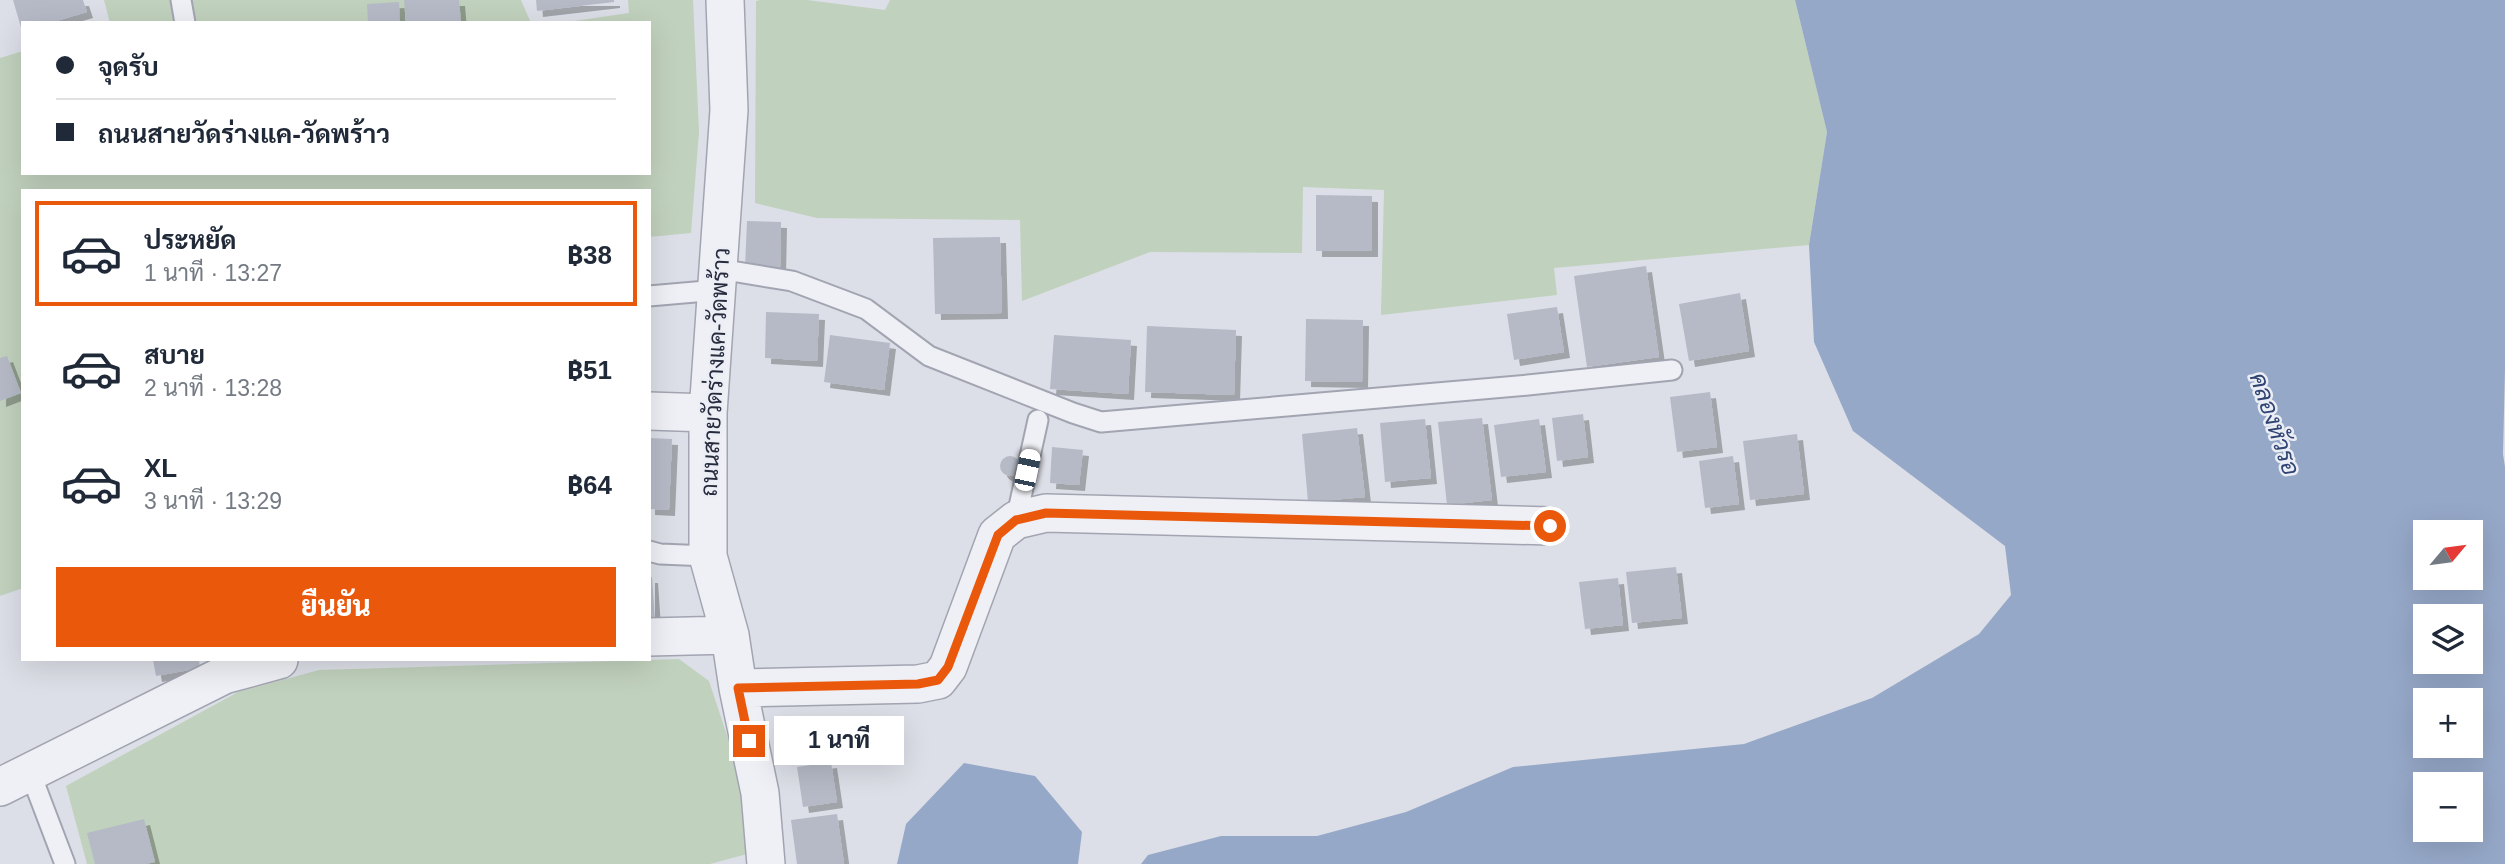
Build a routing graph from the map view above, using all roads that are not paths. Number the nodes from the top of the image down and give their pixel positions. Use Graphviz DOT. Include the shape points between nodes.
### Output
graph roads {
  1 [pos="181,0"];
  2 [pos="725,0"];
  3 [pos="186,21"];
  4 [pos="718,280"];
  5 [pos="651,296"];
  6 [pos="1672,370"];
  7 [pos="651,411"];
  8 [pos="708,413"];
  9 [pos="1038,420"];
  10 [pos="1016,520"];
  11 [pos="1550,526"];
  12 [pos="651,552"];
  13 [pos="708,556"];
  14 [pos="730,635"];
  15 [pos="651,637"];
  16 [pos="275,661"];
  17 [pos="738,688"];
  18 [pos="15,780"];
  19 [pos="65,864"];
  20 [pos="766,864"];
  1 -- 3 [label="lane"];
  2 -- 4 [label="street, ถนนสายวัดร่างแค-วัดพร้าว" via="729,110"];
  4 -- 5 [label="lane"];
  4 -- 6 [label="lane" via="792,281 866,309 929,356 1101,422"];
  4 -- 8 [label="street, ถนนสายวัดร่างแค-วัดพร้าว"];
  7 -- 8 [label="street"];
  8 -- 13 [label="street, ถนนสายวัดร่างแค-วัดพร้าว"];
  9 -- 10 [label="lane"];
  10 -- 11 [label="street" via="1046,513"];
  10 -- 17 [label="street" via="998,535 948,667 938,680"];
  12 -- 13 [label="lane"];
  13 -- 14 [label="street, ถนนสายวัดร่างแค-วัดพร้าว"];
  14 -- 15 [label="street"];
  14 -- 17 [label="street, ถนนสายวัดร่างแค-วัดพร้าว"];
  16 -- 18 [label="street" via="224,675"];
  17 -- 20 [label="street, ถนนสายวัดร่างแค-วัดพร้าว" via="761,793"];
  18 -- 19 [label="lane"];
}
